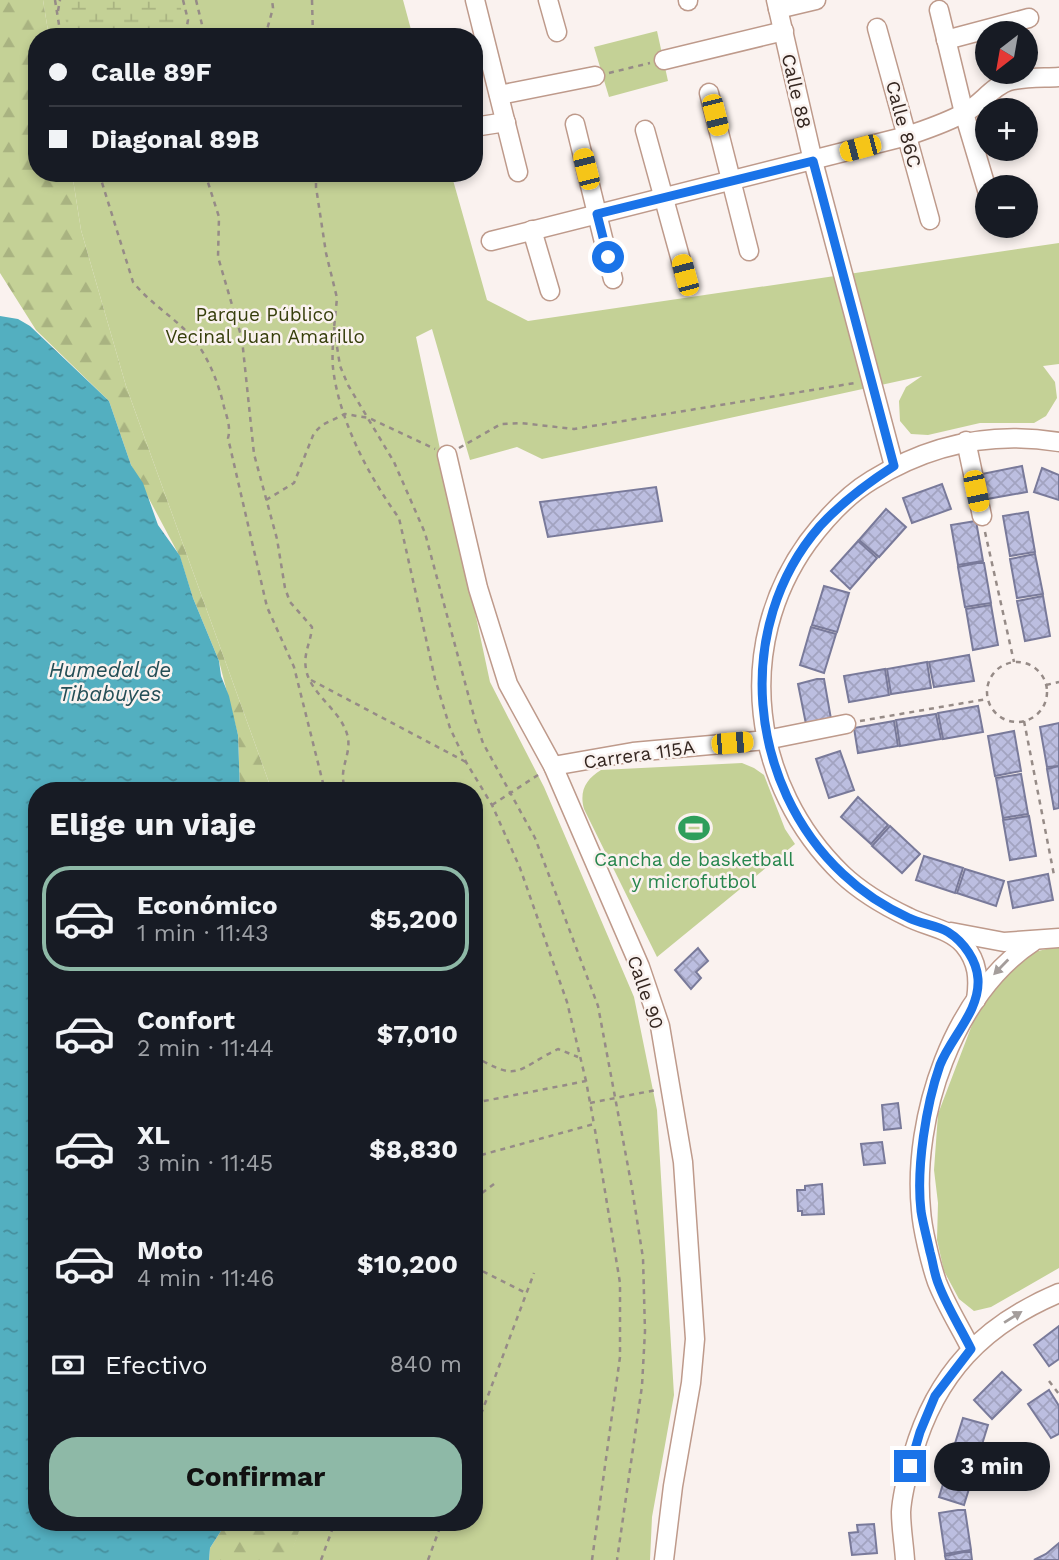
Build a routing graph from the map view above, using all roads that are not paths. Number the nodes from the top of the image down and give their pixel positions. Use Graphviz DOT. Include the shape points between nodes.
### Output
graph roads {
  1 [pos="475,0"];
  2 [pos="548,0"];
  3 [pos="816,0"];
  4 [pos="777,4"];
  5 [pos="939,10"];
  6 [pos="1029,18"];
  7 [pos="478,28"];
  8 [pos="877,28"];
  9 [pos="784,31"];
  10 [pos="557,32"];
  11 [pos="946,40"];
  12 [pos="483,55"];
  13 [pos="664,60"];
  14 [pos="595,76"];
  15 [pos="1059,77"];
  16 [pos="709,93"];
  17 [pos="499,95"];
  18 [pos="964,113"];
  19 [pos="506,122"];
  20 [pos="575,124"];
  21 [pos="483,126"];
  22 [pos="645,130"];
  23 [pos="907,136"];
  24 [pos="813,161"];
  25 [pos="518,172"];
  26 [pos="983,175"];
  27 [pos="731,181"];
  28 [pos="664,198"];
  29 [pos="597,214"];
  30 [pos="930,220"];
  31 [pos="532,230"];
  32 [pos="491,241"];
  33 [pos="749,251"];
  34 [pos="685,275"];
  35 [pos="613,279"];
  36 [pos="550,291"];
  37 [pos="965,441"];
  38 [pos="1059,442"];
  39 [pos="447,455"];
  40 [pos="894,466"];
  41 [pos="982,516"];
  42 [pos="846,724"];
  43 [pos="766,740"];
  44 [pos="553,766"];
  45 [pos="948,931"];
  46 [pos="1059,938"];
  47 [pos="1033,942"];
  48 [pos="976,1000"];
  49 [pos="1059,1293"];
  50 [pos="971,1349"];
  51 [pos="664,1560"];
  52 [pos="905,1560"];
  1 -- 7 [label="street"];
  2 -- 10 [label="street"];
  3 -- 4 [label="street"];
  4 -- 9 [label="street, Calle 88"];
  5 -- 11 [label="street"];
  6 -- 11 [label="street"];
  8 -- 23 [label="street, Calle 86C"];
  9 -- 13 [label="street"];
  9 -- 24 [label="street, Calle 88"];
  11 -- 18 [label="street"];
  12 -- 17 [label="street"];
  14 -- 17 [label="street"];
  15 -- 18 [label="street" via="1011,80"];
  16 -- 27 [label="street"];
  17 -- 19 [label="street"];
  18 -- 23 [label="street"];
  18 -- 26 [label="street"];
  19 -- 21 [label="street"];
  19 -- 25 [label="street"];
  20 -- 29 [label="street"];
  22 -- 28 [label="street"];
  23 -- 24 [label="street"];
  23 -- 30 [label="street, Calle 86C"];
  24 -- 27 [label="street"];
  24 -- 40 [label="street, Calle 88"];
  27 -- 28 [label="street"];
  27 -- 33 [label="street"];
  28 -- 29 [label="street"];
  28 -- 34 [label="street"];
  29 -- 31 [label="street"];
  29 -- 35 [label="street"];
  31 -- 32 [label="street"];
  31 -- 36 [label="street"];
  37 -- 38 [label="street" via="1000,437"];
  37 -- 40 [label="street"];
  37 -- 41 [label="street"];
  39 -- 44 [label="street, Calle 90" via="478,588 508,684"];
  40 -- 43 [label="street" via="841,504 819,527 785,582 773,612 762,666"];
  42 -- 43 [label="street, Carrera 115A"];
  43 -- 44 [label="street, Carrera 115A" via="633,752"];
  43 -- 45 [label="street" via="794,814 825,856 875,900"];
  44 -- 51 [label="street, Calle 90" via="640,967 660,1026 683,1162 695,1339"];
  45 -- 47 [label="street" via="1004,942"];
  45 -- 48 [label="street" via="974,961"];
  46 -- 47 [label="street"];
  47 -- 48 [label="street, one-way" via="1000,967"];
  48 -- 50 [label="street" via="940,1065 922,1136 921,1210 937,1282"];
  50 -- 49 [label="street, one-way" via="1005,1322"];
  50 -- 52 [label="street" via="935,1396 920,1432 901,1510"];
}
